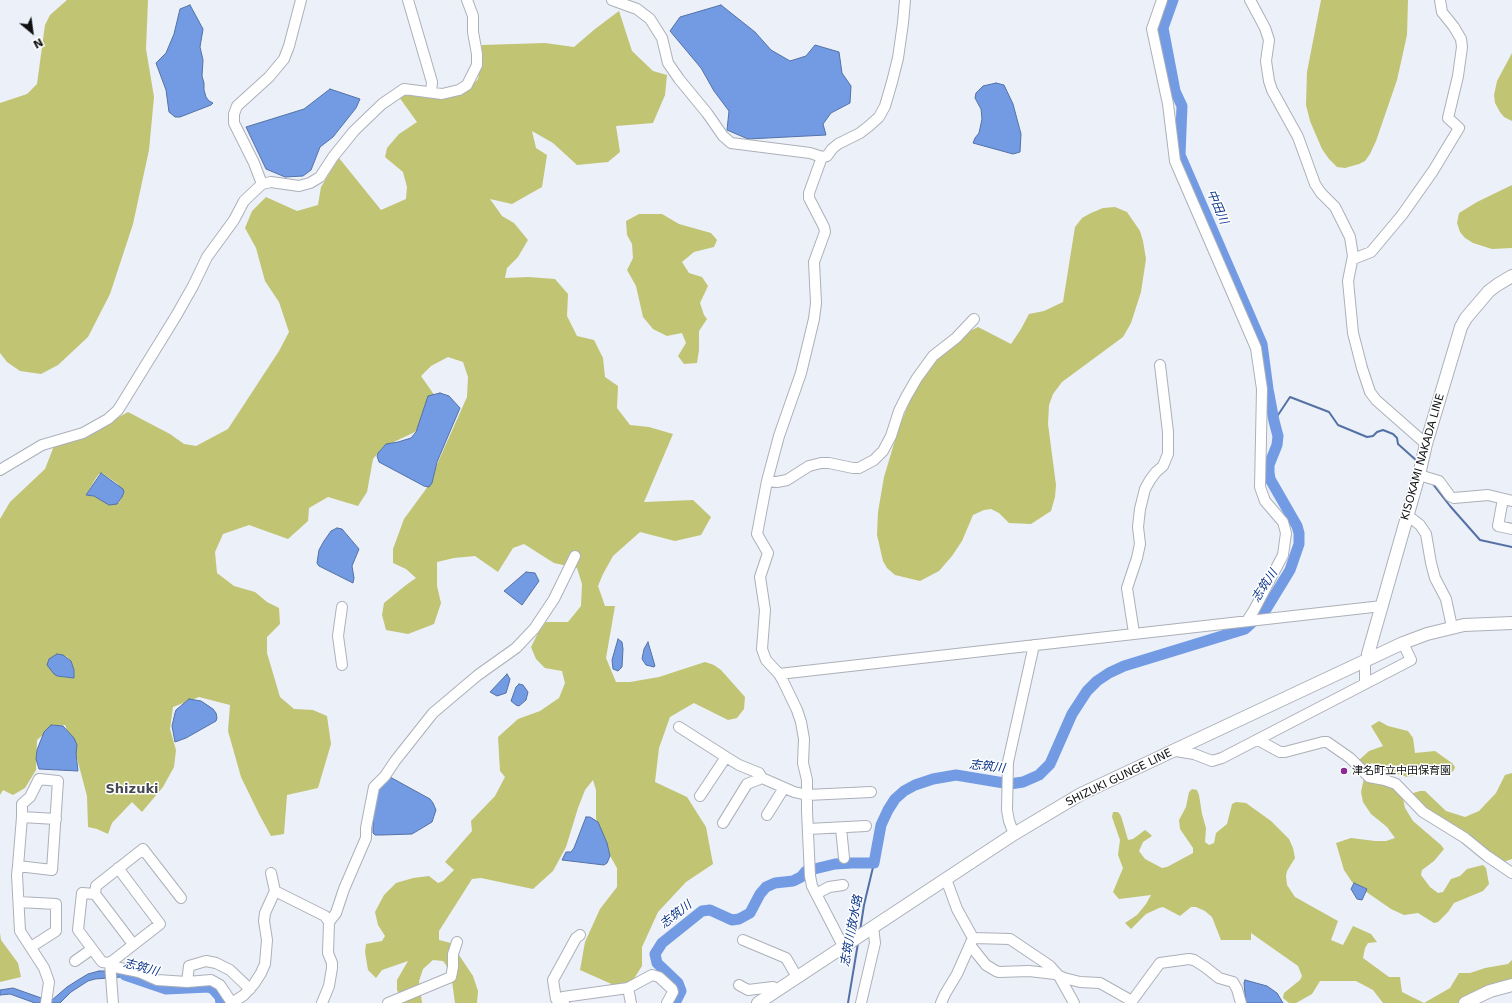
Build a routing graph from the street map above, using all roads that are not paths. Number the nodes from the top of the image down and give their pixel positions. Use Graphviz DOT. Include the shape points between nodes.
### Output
graph roads {
  1 [pos="301,0"];
  2 [pos="408,0"];
  3 [pos="467,0"];
  4 [pos="612,0"];
  5 [pos="904,0"];
  6 [pos="1162,0"];
  7 [pos="1250,0"];
  8 [pos="1440,0"];
  9 [pos="431,92"];
  10 [pos="822,157"];
  11 [pos="262,184"];
  12 [pos="1353,259"];
  13 [pos="1512,276"];
  14 [pos="974,319"];
  15 [pos="1160,365"];
  16 [pos="1426,444"];
  17 [pos="0,469"];
  18 [pos="1418,474"];
  19 [pos="767,481"];
  20 [pos="1507,500"];
  21 [pos="1407,515"];
  22 [pos="1512,529"];
  23 [pos="575,556"];
  24 [pos="1382,606"];
  25 [pos="342,607"];
  26 [pos="1248,620"];
  27 [pos="1512,623"];
  28 [pos="1452,627"];
  29 [pos="1134,633"];
  30 [pos="1402,643"];
  31 [pos="1034,645"];
  32 [pos="1367,660"];
  33 [pos="342,665"];
  34 [pos="779,674"];
  35 [pos="1365,683"];
  36 [pos="680,727"];
  37 [pos="1258,740"];
  38 [pos="1176,751"];
  39 [pos="726,757"];
  40 [pos="762,778"];
  41 [pos="784,788"];
  42 [pos="871,792"];
  43 [pos="807,795"];
  44 [pos="700,796"];
  45 [pos="768,815"];
  46 [pos="22,817"];
  47 [pos="56,818"];
  48 [pos="723,823"];
  49 [pos="866,826"];
  50 [pos="841,828"];
  51 [pos="808,829"];
  52 [pos="1014,834"];
  53 [pos="844,858"];
  54 [pos="18,866"];
  55 [pos="118,868"];
  56 [pos="271,873"];
  57 [pos="1512,873"];
  58 [pos="946,879"];
  59 [pos="843,885"];
  60 [pos="275,891"];
  61 [pos="95,894"];
  62 [pos="816,894"];
  63 [pos="181,898"];
  64 [pos="19,902"];
  65 [pos="329,922"];
  66 [pos="873,927"];
  67 [pos="580,935"];
  68 [pos="743,940"];
  69 [pos="457,942"];
  70 [pos="971,942"];
  71 [pos="134,944"];
  72 [pos="845,945"];
  73 [pos="31,947"];
  74 [pos="92,949"];
  75 [pos="75,961"];
  76 [pos="111,970"];
  77 [pos="1059,976"];
  78 [pos="796,977"];
  79 [pos="187,982"];
  80 [pos="739,984"];
  81 [pos="1512,985"];
  82 [pos="628,988"];
  83 [pos="250,989"];
  84 [pos="777,990"];
  85 [pos="563,1000"];
  86 [pos="47,1002"];
  87 [pos="113,1003"];
  88 [pos="232,1003"];
  89 [pos="322,1003"];
  90 [pos="388,1003"];
  91 [pos="631,1003"];
  92 [pos="667,1003"];
  93 [pos="758,1003"];
  94 [pos="861,1003"];
  95 [pos="941,1003"];
  96 [pos="1074,1003"];
  97 [pos="1241,1003"];
  98 [pos="1465,1003"];
  1 -- 11 [label="street" via="284,59 269,77 237,106 234,114 234,123"];
  2 -- 9 [label="street" via="432,82"];
  3 -- 9 [label="street" via="473,16 477,54 473,74 467,85 459,90 442,94"];
  4 -- 10 [label="street" via="637,9 650,19 662,38 668,63 722,136 731,143 810,153"];
  5 -- 10 [label="street" via="898,58 879,117 860,133 838,144 827,156"];
  6 -- 26 [label="street" via="1152,29 1168,104 1175,161 1256,348 1262,389 1260,487 1262,496 1283,522 1286,532 1283,555"];
  7 -- 12 [label="street" via="1269,40 1266,61 1272,90 1298,137 1315,184 1334,207 1347,230"];
  8 -- 12 [label="street" via="1442,12 1454,27 1462,47 1448,118 1459,128 1402,215 1371,252"];
  9 -- 11 [label="street" via="404,89 382,104 354,131 320,177 310,183 299,186 271,182"];
  10 -- 19 [label="street" via="809,193 825,232 814,262 814,319 801,373"];
  11 -- 17 [label="street" via="244,201 234,220 206,257 176,316 118,410 84,433 42,445"];
  12 -- 16 [label="street" via="1348,281 1353,333 1370,392"];
  13 -- 16 [label="main road, KISOKAMI NAKADA LINE" via="1489,291 1461,327"];
  14 -- 19 [label="street" via="956,338 933,356 917,378 899,411 891,436 883,451 874,460 859,468 821,463 809,466 787,480"];
  15 -- 29 [label="street" via="1168,454 1164,466 1156,472 1145,489 1140,509 1140,544 1127,588"];
  16 -- 18 [label="main road, KISOKAMI NAKADA LINE"];
  18 -- 20 [label="street" via="1439,481 1454,498 1488,495"];
  18 -- 21 [label="main road, KISOKAMI NAKADA LINE"];
  19 -- 34 [label="street" via="757,534 768,553 760,578 765,610 762,649 769,664"];
  20 -- 22 [label="street" via="1498,526"];
  21 -- 24 [label="main road, KISOKAMI NAKADA LINE"];
  21 -- 28 [label="street" via="1420,525 1426,534 1435,578 1446,600"];
  23 -- 65 [label="street" via="554,599 534,628 516,648 478,675 433,713 374,787 366,838 336,913"];
  24 -- 26 [label="street"];
  24 -- 32 [label="main road, KISOKAMI NAKADA LINE"];
  25 -- 33 [label="street" via="338,636"];
  26 -- 29 [label="street"];
  27 -- 28 [label="main road, SHIZUKI GUNGE LINE"];
  28 -- 30 [label="main road, SHIZUKI GUNGE LINE"];
  29 -- 31 [label="street"];
  30 -- 32 [label="main road, SHIZUKI GUNGE LINE"];
  30 -- 35 [label="street" via="1411,660"];
  31 -- 34 [label="street"];
  31 -- 52 [label="street" via="1008,762 1007,810"];
  32 -- 35 [label="street"];
  32 -- 38 [label="main road, SHIZUKI GUNGE LINE"];
  34 -- 43 [label="street" via="797,710 804,736 802,757"];
  35 -- 37 [label="street"];
  36 -- 39 [label="street"];
  37 -- 38 [label="street" via="1212,761"];
  37 -- 57 [label="street" via="1280,752 1327,742 1350,758 1369,777 1396,784 1423,812 1466,838"];
  38 -- 52 [label="main road, SHIZUKI GUNGE LINE" via="1081,794"];
  39 -- 40 [label="street" via="759,773"];
  39 -- 44 [label="street"];
  40 -- 41 [label="street"];
  40 -- 48 [label="street" via="747,784"];
  41 -- 43 [label="street"];
  41 -- 45 [label="street"];
  42 -- 43 [label="street"];
  43 -- 51 [label="street"];
  46 -- 47 [label="street"];
  46 -- 47 [label="street" via="22,804 30,797 39,779 58,781"];
  46 -- 54 [label="street"];
  47 -- 54 [label="street" via="52,870"];
  49 -- 50 [label="street"];
  50 -- 51 [label="street"];
  50 -- 53 [label="street"];
  51 -- 62 [label="street" via="809,871"];
  52 -- 58 [label="main road, SHIZUKI GUNGE LINE"];
  54 -- 64 [label="street"];
  55 -- 61 [label="street" via="96,886"];
  55 -- 63 [label="street" via="142,849"];
  55 -- 71 [label="street" via="160,924"];
  56 -- 60 [label="street"];
  58 -- 66 [label="main road, SHIZUKI GUNGE LINE"];
  58 -- 70 [label="street"];
  59 -- 62 [label="street" via="829,886"];
  60 -- 65 [label="street" via="325,916"];
  60 -- 83 [label="street" via="265,913 265,964"];
  61 -- 71 [label="street"];
  61 -- 74 [label="street" via="82,893 78,930"];
  62 -- 72 [label="street"];
  64 -- 73 [label="street" via="20,931"];
  64 -- 73 [label="street" via="56,904 56,931"];
  65 -- 89 [label="street" via="328,953 332,968 329,986"];
  66 -- 72 [label="main road, SHIZUKI GUNGE LINE"];
  66 -- 94 [label="street" via="875,943"];
  67 -- 85 [label="street" via="553,980 556,999"];
  68 -- 78 [label="street" via="786,958"];
  69 -- 90 [label="street" via="451,977"];
  70 -- 77 [label="street" via="1010,938 1050,966"];
  70 -- 77 [label="street" via="986,965 996,971 1029,971"];
  70 -- 95 [label="street"];
  71 -- 76 [label="street"];
  72 -- 78 [label="main road, SHIZUKI GUNGE LINE"];
  73 -- 86 [label="street" via="49,982"];
  74 -- 75 [label="street"];
  74 -- 76 [label="street"];
  76 -- 79 [label="street" via="139,972 157,980"];
  76 -- 87 [label="street"];
  77 -- 96 [label="street"];
  77 -- 97 [label="street" via="1080,982 1100,983 1132,1001 1160,963 1189,959 1219,978 1232,982"];
  78 -- 84 [label="main road, SHIZUKI GUNGE LINE"];
  79 -- 83 [label="street" via="190,966 206,962 216,963 230,970"];
  79 -- 88 [label="street" via="211,980 220,985"];
  80 -- 84 [label="street" via="748,990 773,987"];
  81 -- 98 [label="main road" via="1490,991"];
  82 -- 85 [label="street"];
  82 -- 91 [label="street"];
  82 -- 92 [label="street" via="648,976 656,976 672,989"];
  83 -- 88 [label="street"];
  84 -- 93 [label="main road, SHIZUKI GUNGE LINE"];
}
